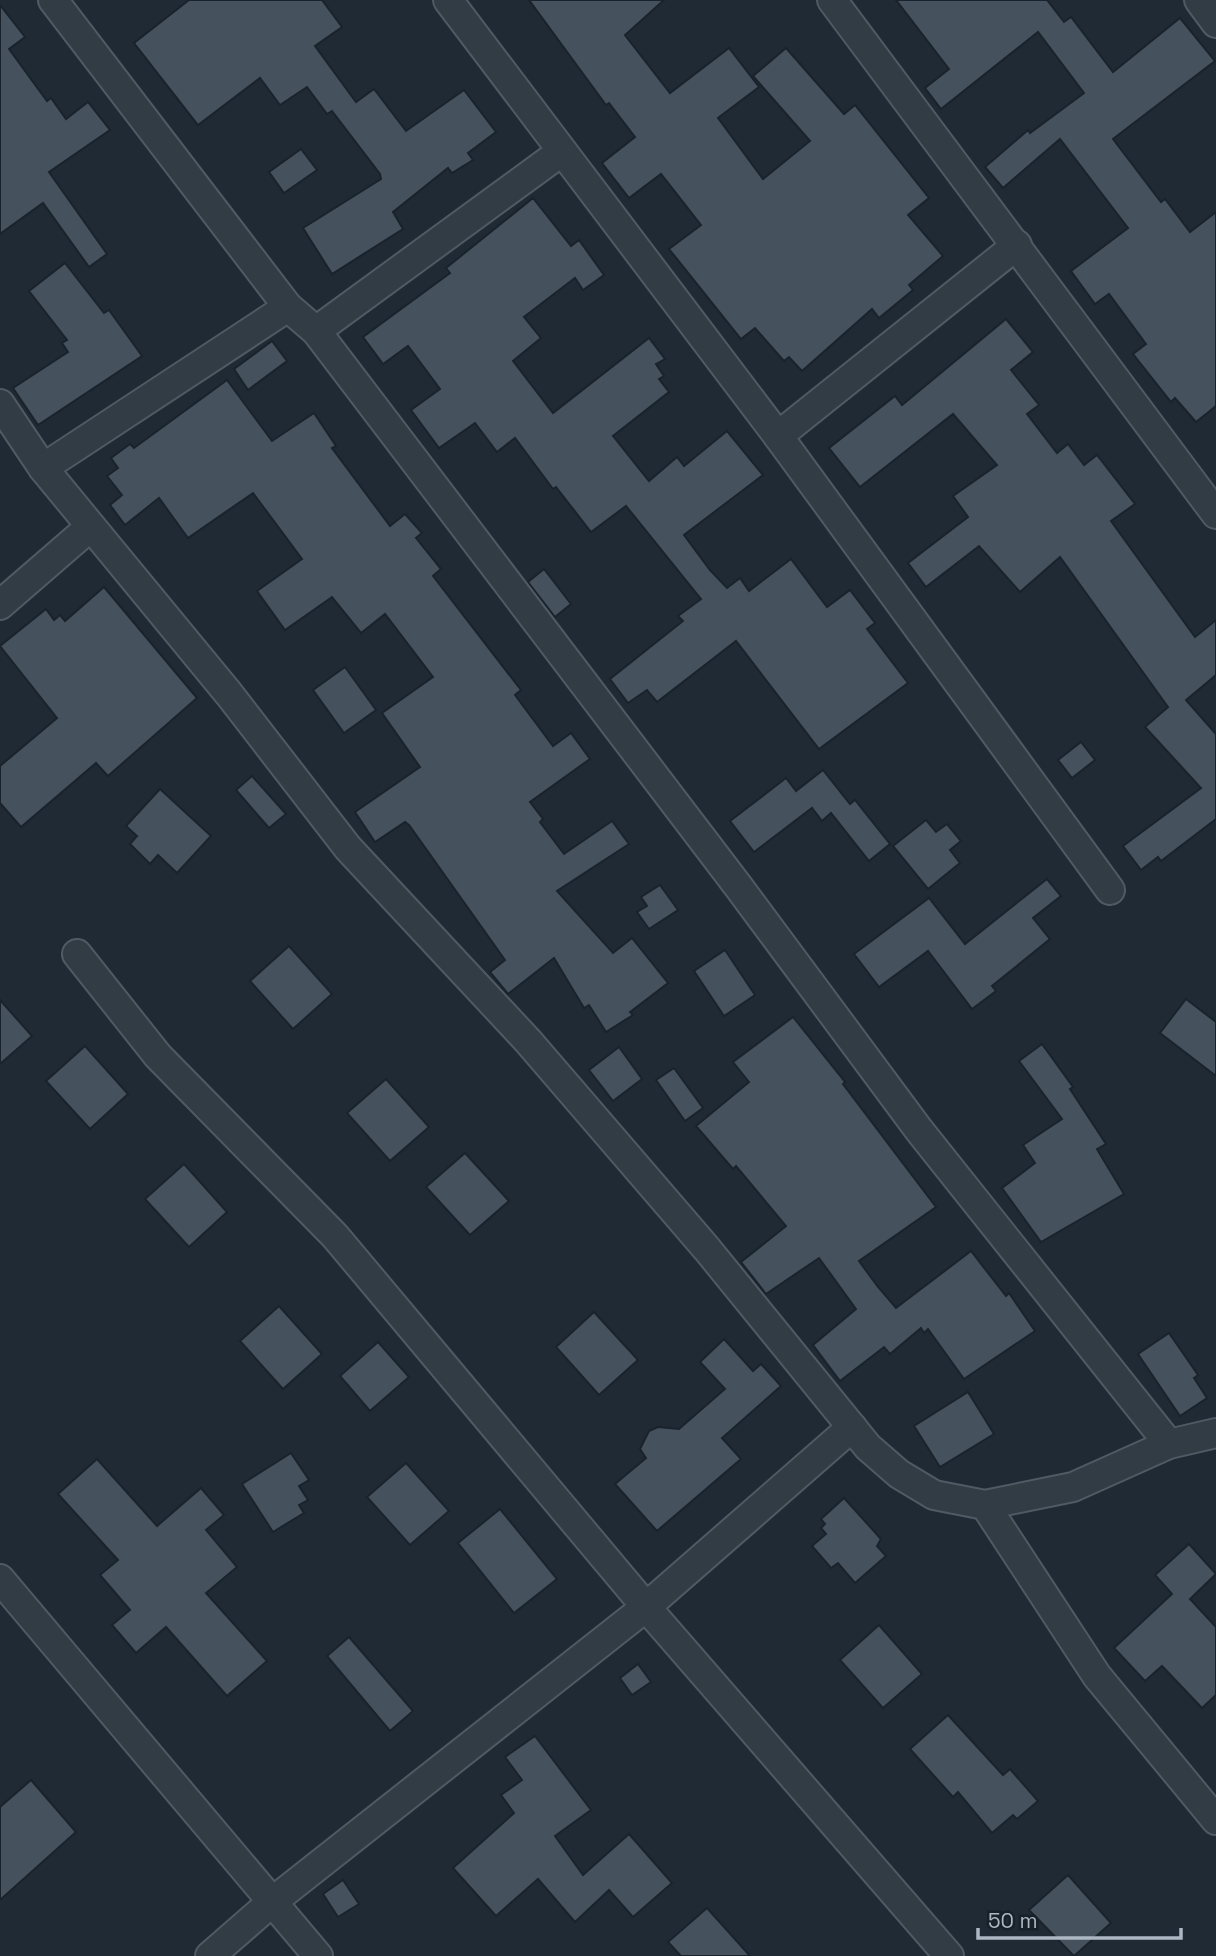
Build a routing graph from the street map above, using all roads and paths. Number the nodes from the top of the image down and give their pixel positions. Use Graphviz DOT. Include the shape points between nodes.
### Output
graph roads {
  1 [pos="53,0"];
  2 [pos="447,0"];
  3 [pos="832,0"];
  4 [pos="1199,0"];
  5 [pos="1216,23"];
  6 [pos="561,152"];
  7 [pos="1017,245"];
  8 [pos="288,307"];
  9 [pos="316,331"];
  10 [pos="0,404"];
  11 [pos="778,436"];
  12 [pos="43,468"];
  13 [pos="1216,514"];
  14 [pos="90,527"];
  15 [pos="0,605"];
  16 [pos="1110,890"];
  17 [pos="78,954"];
  18 [pos="852,1427"];
  19 [pos="1216,1433"];
  20 [pos="1169,1444"];
  21 [pos="985,1504"];
  22 [pos="0,1579"];
  23 [pos="646,1607"];
  24 [pos="1216,1820"];
  25 [pos="272,1902"];
  26 [pos="210,1956"];
  27 [pos="318,1956"];
  28 [pos="948,1956"];
  1 -- 8 [label="street"];
  2 -- 6 [label="street"];
  3 -- 7 [label="street"];
  4 -- 5 [label="street"];
  6 -- 9 [label="street"];
  6 -- 11 [label="street"];
  7 -- 11 [label="street"];
  7 -- 13 [label="street"];
  8 -- 9 [label="street"];
  8 -- 12 [label="street"];
  9 -- 20 [label="street" via="919,1130"];
  10 -- 12 [label="street"];
  11 -- 16 [label="street"];
  12 -- 14 [label="street"];
  14 -- 15 [label="street"];
  14 -- 18 [label="street" via="229,694 348,848 537,1051"];
  17 -- 23 [label="street" via="158,1056 335,1236"];
  18 -- 21 [label="street" via="899,1474 934,1495"];
  18 -- 23 [label="street"];
  19 -- 20 [label="street"];
  20 -- 21 [label="street" via="1073,1487"];
  21 -- 24 [label="street" via="1097,1676"];
  22 -- 25 [label="street"];
  23 -- 25 [label="street"];
  23 -- 28 [label="street"];
  25 -- 26 [label="street"];
  25 -- 27 [label="street"];
}
